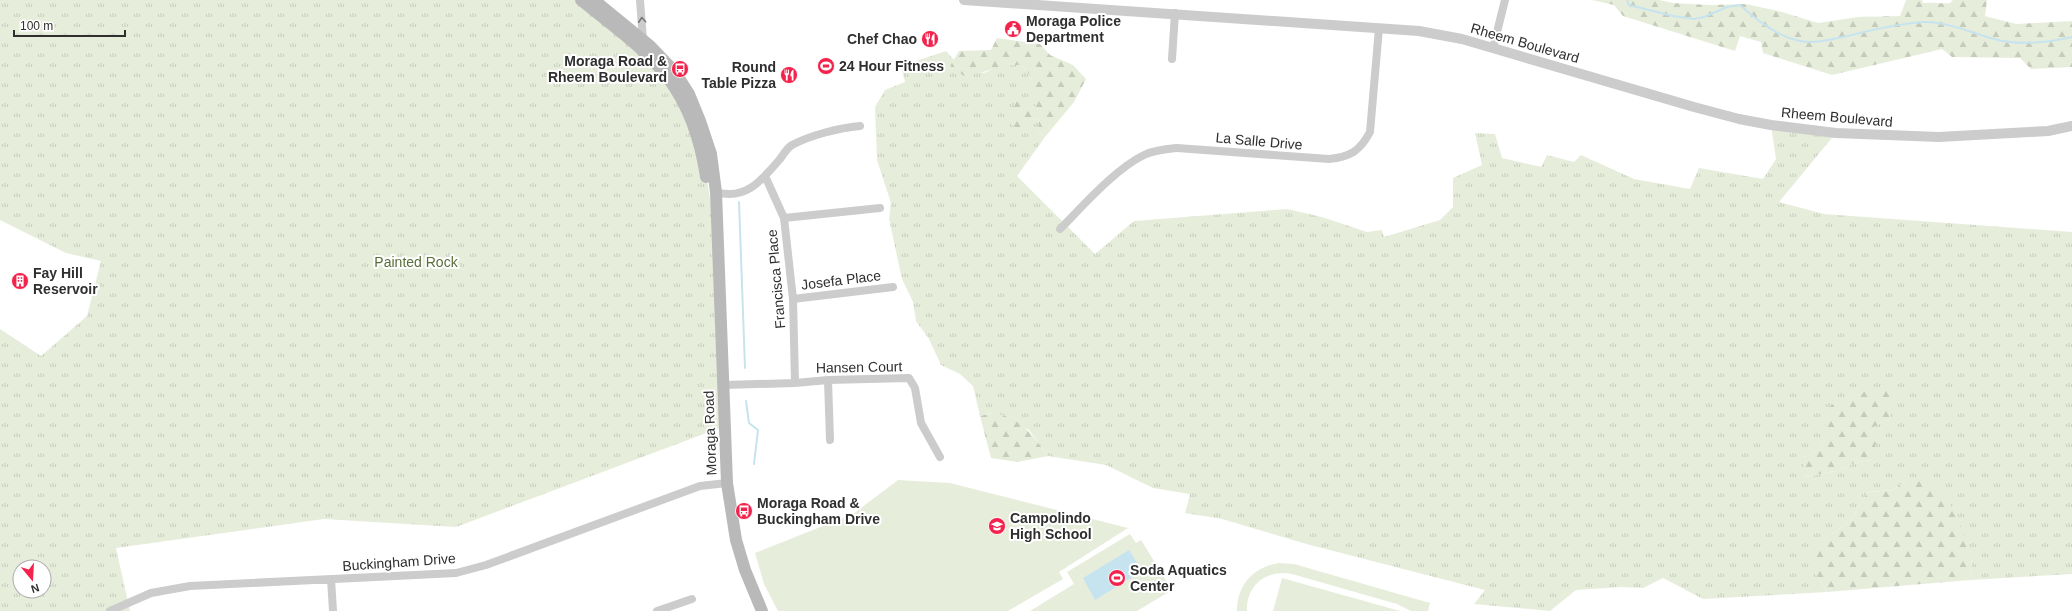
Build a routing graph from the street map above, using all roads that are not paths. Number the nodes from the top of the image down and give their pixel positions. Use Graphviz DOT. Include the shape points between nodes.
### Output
graph roads {
  1 [pos="581,0"];
  2 [pos="594,0"];
  3 [pos="640,0"];
  4 [pos="964,0"];
  5 [pos="1505,0"];
  6 [pos="1175,14"];
  7 [pos="1379,28"];
  8 [pos="643,40"];
  9 [pos="1493,48"];
  10 [pos="1172,59"];
  11 [pos="860,126"];
  12 [pos="2072,126"];
  13 [pos="765,176"];
  14 [pos="716,192"];
  15 [pos="880,208"];
  16 [pos="784,218"];
  17 [pos="1060,229"];
  18 [pos="718,248"];
  19 [pos="893,287"];
  20 [pos="793,299"];
  21 [pos="828,380"];
  22 [pos="795,383"];
  23 [pos="724,385"];
  24 [pos="830,440"];
  25 [pos="940,457"];
  26 [pos="727,483"];
  27 [pos="331,580"];
  28 [pos="692,599"];
  29 [pos="110,611"];
  30 [pos="333,611"];
  31 [pos="658,611"];
  32 [pos="762,611"];
  1 -- 18 [label="main road, Moraga Road" via="644,52 668,78 681,98 703,156"];
  2 -- 8 [label="main road, Moraga Road"];
  8 -- 3 [label="street, one-way"];
  4 -- 6 [label="street, Rheem Boulevard"];
  5 -- 9 [label="street"];
  6 -- 7 [label="street, Rheem Boulevard"];
  6 -- 10 [label="street"];
  7 -- 9 [label="street, Rheem Boulevard" via="1434,34"];
  7 -- 17 [label="street, La Salle Drive" via="1370,132 1364,145 1353,153 1329,159 1163,149 1144,154 1125,166"];
  8 -- 14 [label="main road, Moraga Road" via="675,72 689,94 711,154"];
  9 -- 12 [label="street, Rheem Boulevard" via="1694,107 1778,126 1836,133 1938,137 2034,132"];
  11 -- 13 [label="street" via="841,128 791,146"];
  13 -- 14 [label="street" via="746,191 724,194"];
  13 -- 16 [label="street, Francisca Place"];
  14 -- 18 [label="main road, Moraga Road"];
  15 -- 16 [label="street"];
  16 -- 20 [label="street, Francisca Place"];
  18 -- 23 [label="main road, Moraga Road"];
  19 -- 20 [label="street, Josefa Place"];
  20 -- 22 [label="street, Francisca Place"];
  21 -- 22 [label="street, Hansen Court"];
  21 -- 24 [label="street"];
  21 -- 25 [label="street, Hansen Court" via="909,378 915,388 921,423"];
  22 -- 23 [label="street, Hansen Court"];
  23 -- 26 [label="main road, Moraga Road"];
  26 -- 27 [label="street, Buckingham Drive" via="700,486 486,565 456,573"];
  26 -- 32 [label="main road, Moraga Road" via="736,540"];
  27 -- 29 [label="street, Buckingham Drive" via="190,586 151,593"];
  27 -- 30 [label="street"];
  28 -- 31 [label="street"];
}
